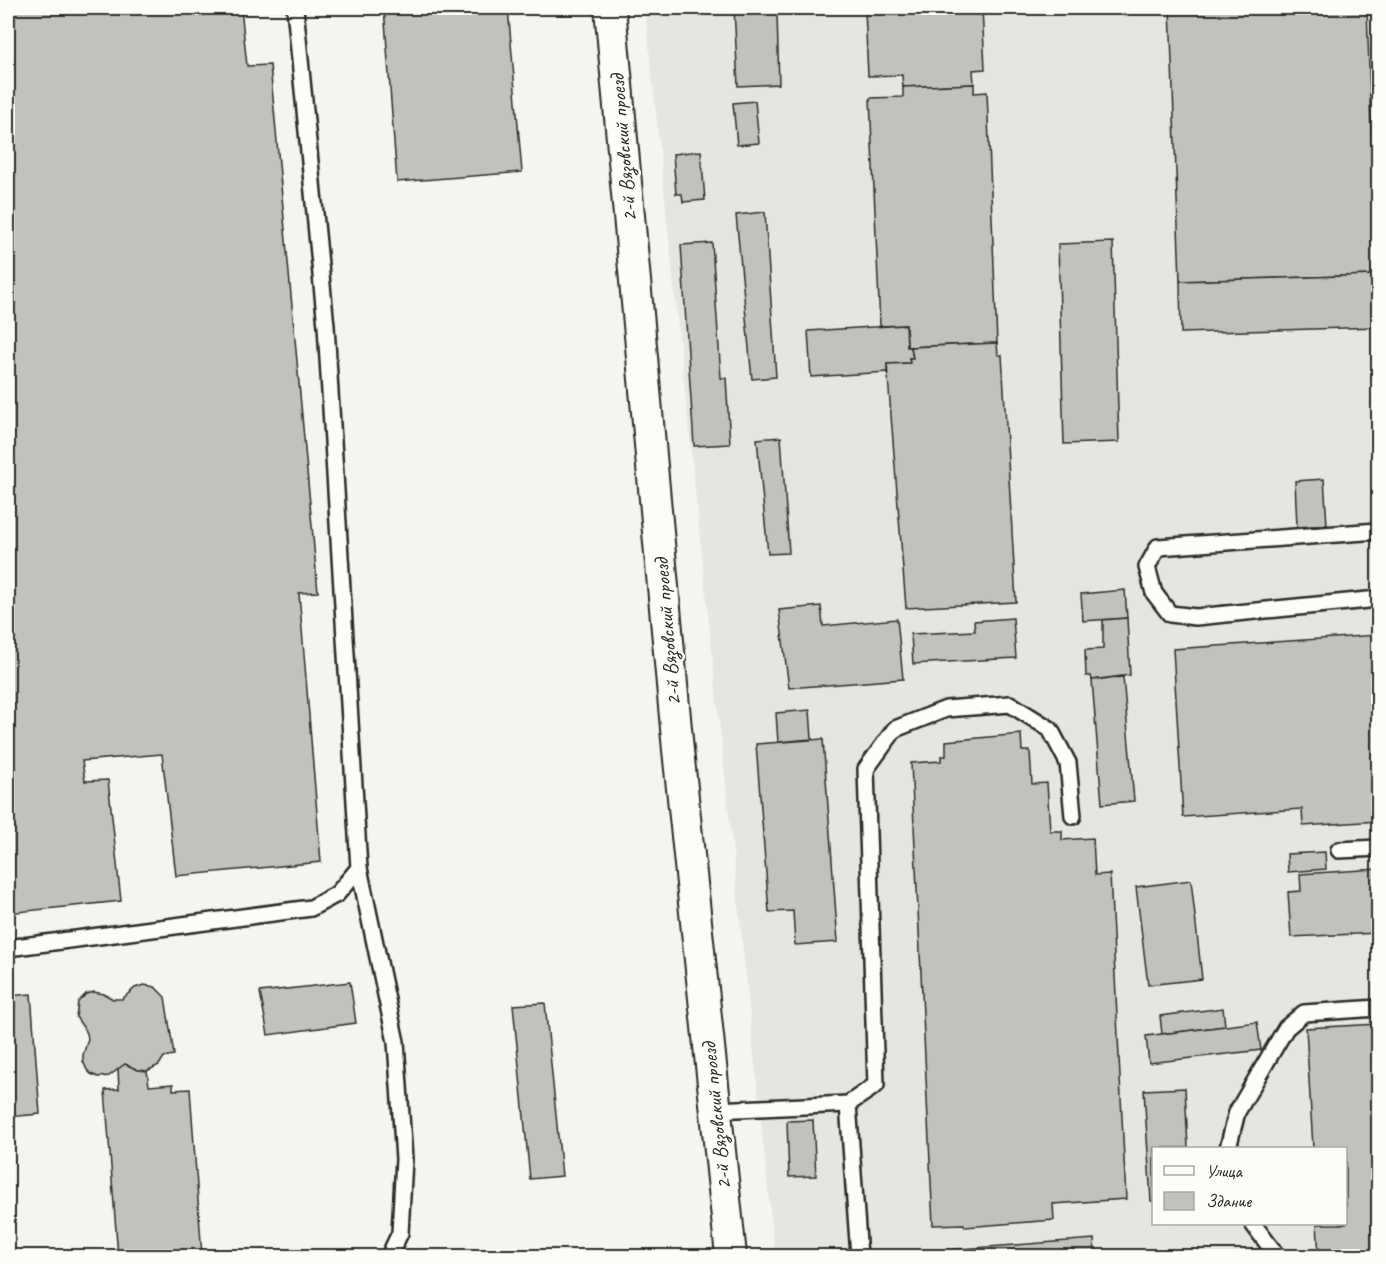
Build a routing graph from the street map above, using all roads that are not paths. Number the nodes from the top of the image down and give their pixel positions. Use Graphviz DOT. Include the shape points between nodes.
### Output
graph roads {
  1 [pos="295,8"];
  2 [pos="610,8"];
  3 [pos="1378,531"];
  4 [pos="1378,599"];
  5 [pos="1073,816"];
  6 [pos="1378,848"];
  7 [pos="1339,850"];
  8 [pos="359,868"];
  9 [pos="8,948"];
  10 [pos="1378,1008"];
  11 [pos="848,1104"];
  12 [pos="715,1110"];
  13 [pos="1228,1147"];
  14 [pos="1254,1225"];
  15 [pos="389,1257"];
  16 [pos="731,1257"];
  17 [pos="860,1257"];
  18 [pos="1277,1257"];
  1 -- 8 [label="lane" via="326,326"];
  2 -- 12 [label="street, 2-й Вязовский проезд" via="675,726"];
  3 -- 4 [label="lane" via="1158,547 1147,567 1154,593 1170,614 1196,617"];
  5 -- 11 [label="lane" via="1068,763 1050,729 1010,704 946,709 895,729 866,769 876,1085"];
  6 -- 7 [label="lane"];
  8 -- 9 [label="lane" via="338,894 311,908"];
  8 -- 15 [label="lane" via="396,1042 404,1158 400,1233"];
  10 -- 13 [label="lane" via="1304,1013 1286,1028 1237,1112"];
  11 -- 12 [label="lane"];
  11 -- 17 [label="lane"];
  12 -- 16 [label="street, 2-й Вязовский проезд"];
  14 -- 18 [label="lane"];
}
